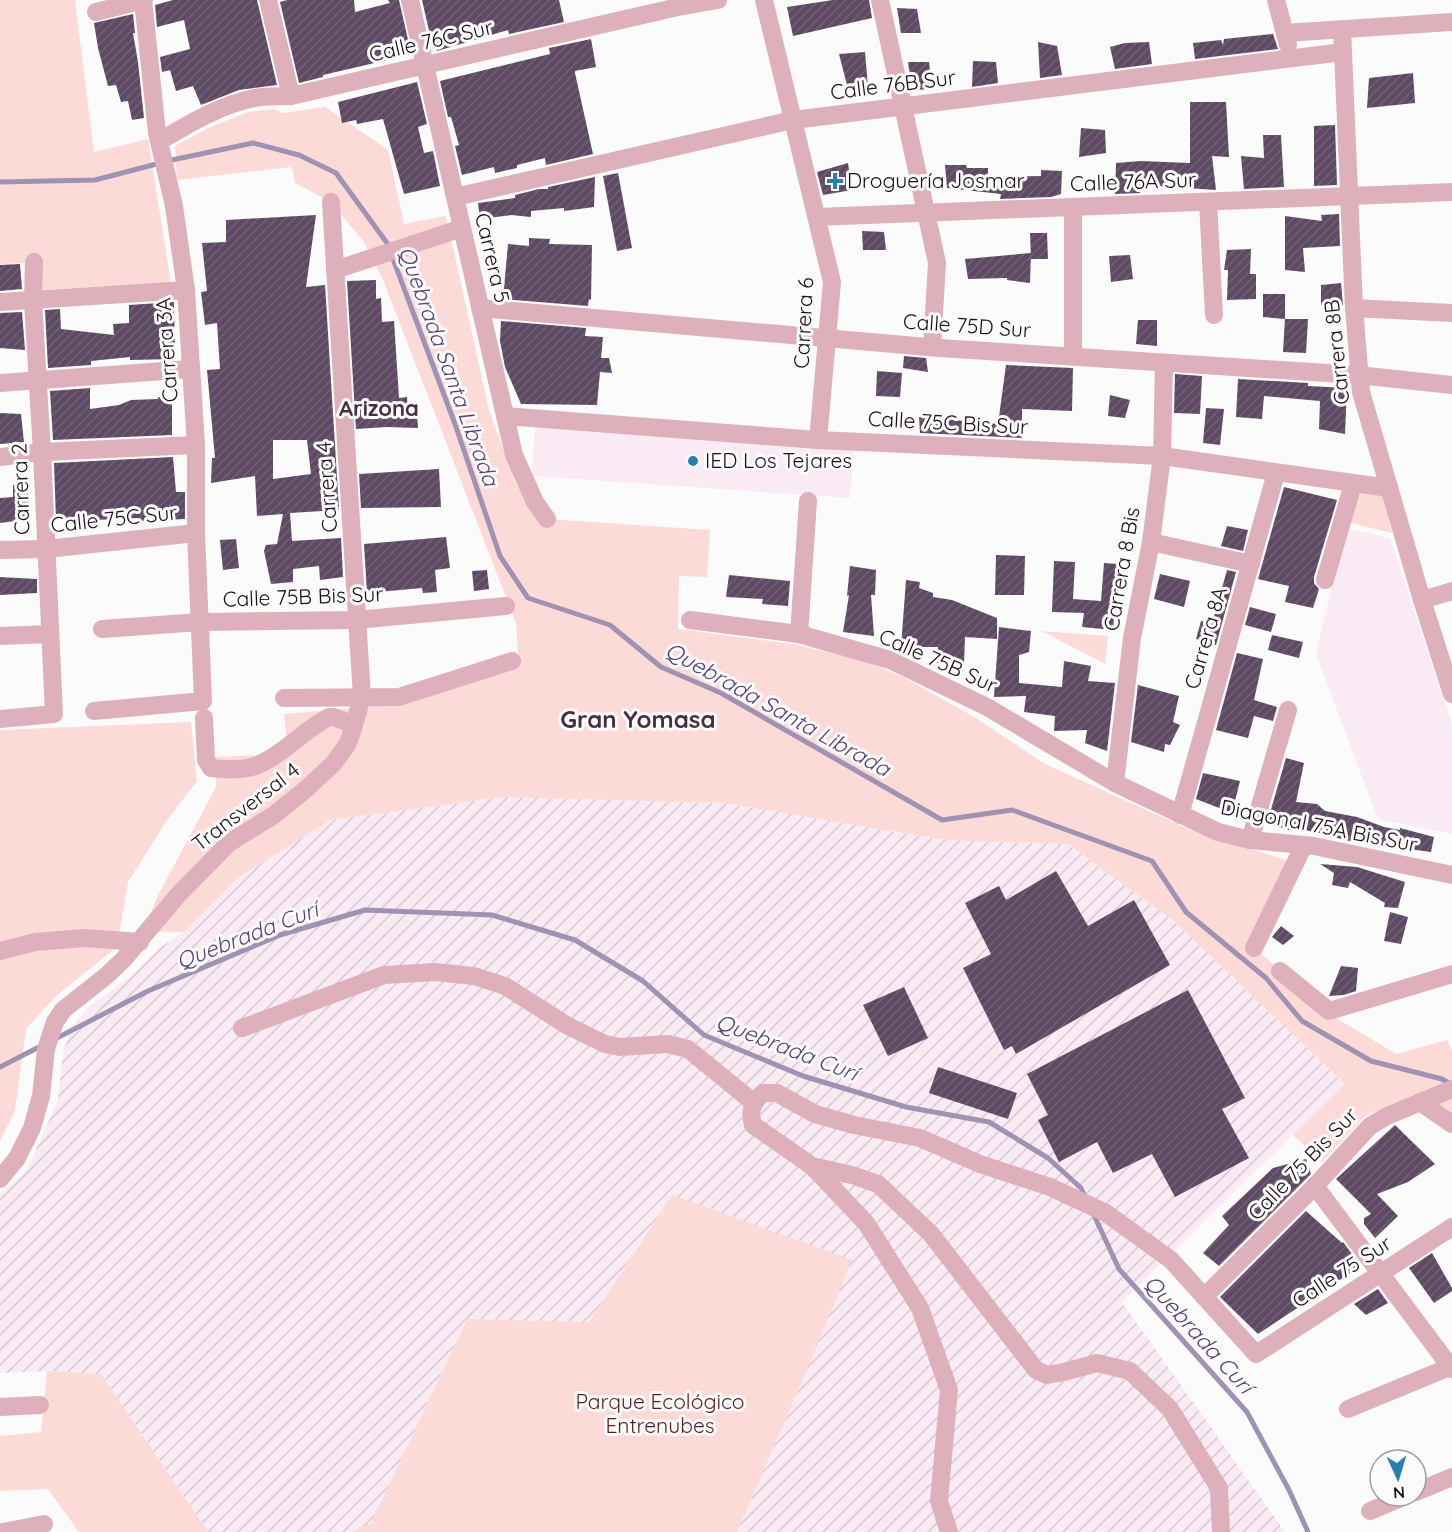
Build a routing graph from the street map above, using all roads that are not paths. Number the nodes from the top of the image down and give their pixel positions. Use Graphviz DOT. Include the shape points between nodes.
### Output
graph roads {
  1 [pos="144,0"];
  2 [pos="268,0"];
  3 [pos="410,0"];
  4 [pos="718,0"];
  5 [pos="764,0"];
  6 [pos="880,0"];
  7 [pos="1276,0"];
  8 [pos="96,12"];
  9 [pos="1452,22"];
  10 [pos="1342,29"];
  11 [pos="1285,33"];
  12 [pos="1343,52"];
  13 [pos="1291,58"];
  14 [pos="425,66"];
  15 [pos="291,96"];
  16 [pos="903,107"];
  17 [pos="793,120"];
  18 [pos="161,146"];
  19 [pos="1452,192"];
  20 [pos="1348,196"];
  21 [pos="455,197"];
  22 [pos="331,202"];
  23 [pos="1208,202"];
  24 [pos="1073,207"];
  25 [pos="926,213"];
  26 [pos="817,217"];
  27 [pos="462,228"];
  28 [pos="34,262"];
  29 [pos="335,270"];
  30 [pos="186,290"];
  31 [pos="33,301"];
  32 [pos="0,302"];
  33 [pos="480,308"];
  34 [pos="1354,308"];
  35 [pos="1452,313"];
  36 [pos="1214,315"];
  37 [pos="827,338"];
  38 [pos="932,347"];
  39 [pos="1073,356"];
  40 [pos="1164,363"];
  41 [pos="191,369"];
  42 [pos="1358,375"];
  43 [pos="38,382"];
  44 [pos="0,383"];
  45 [pos="1452,385"];
  46 [pos="505,416"];
  47 [pos="818,440"];
  48 [pos="196,445"];
  49 [pos="42,452"];
  50 [pos="1161,456"];
  51 [pos="0,457"];
  52 [pos="1276,473"];
  53 [pos="1353,484"];
  54 [pos="1389,488"];
  55 [pos="808,501"];
  56 [pos="547,519"];
  57 [pos="196,533"];
  58 [pos="1151,542"];
  59 [pos="46,549"];
  60 [pos="0,550"];
  61 [pos="1251,564"];
  62 [pos="1325,580"];
  63 [pos="1452,591"];
  64 [pos="1422,600"];
  65 [pos="506,606"];
  66 [pos="356,620"];
  67 [pos="690,620"];
  68 [pos="200,622"];
  69 [pos="102,629"];
  70 [pos="50,634"];
  71 [pos="799,634"];
  72 [pos="0,636"];
  73 [pos="512,661"];
  74 [pos="1452,694"];
  75 [pos="362,697"];
  76 [pos="284,699"];
  77 [pos="203,710"];
  78 [pos="1287,710"];
  79 [pos="94,711"];
  80 [pos="0,719"];
  81 [pos="354,725"];
  82 [pos="1115,783"];
  83 [pos="1180,815"];
  84 [pos="1250,840"];
  85 [pos="1304,845"];
  86 [pos="1452,875"];
  87 [pos="140,942"];
  88 [pos="1254,948"];
  89 [pos="0,951"];
  90 [pos="1280,971"];
  91 [pos="1452,974"];
  92 [pos="242,1029"];
  93 [pos="1448,1090"];
  94 [pos="753,1102"];
  95 [pos="1420,1102"];
  96 [pos="1452,1124"];
  97 [pos="812,1166"];
  98 [pos="0,1179"];
  99 [pos="1315,1186"];
  100 [pos="1452,1227"];
  101 [pos="1380,1273"];
  102 [pos="1204,1297"];
  103 [pos="1451,1367"];
  104 [pos="40,1405"];
  105 [pos="0,1407"];
  106 [pos="1348,1410"];
  107 [pos="1452,1477"];
  108 [pos="1428,1487"];
  109 [pos="1377,1508"];
  110 [pos="1370,1511"];
  111 [pos="0,1517"];
  112 [pos="44,1524"];
  113 [pos="2,1532"];
  114 [pos="949,1532"];
  115 [pos="1221,1532"];
  1 -- 8 [label="street"];
  1 -- 18 [label="street, Carrera 3A"];
  2 -- 15 [label="street"];
  3 -- 14 [label="street, Carrera 5"];
  4 -- 14 [label="street, Calle 76C Sur"];
  5 -- 17 [label="street, Carrera 6"];
  6 -- 16 [label="street"];
  7 -- 11 [label="street"];
  9 -- 10 [label="street"];
  10 -- 11 [label="street"];
  10 -- 12 [label="street, Carrera 8B"];
  11 -- 13 [label="street"];
  12 -- 13 [label="street, Calle 76B Sur"];
  12 -- 20 [label="street, Carrera 8B"];
  13 -- 16 [label="street, Calle 76B Sur"];
  14 -- 15 [label="street, Calle 76C Sur"];
  14 -- 21 [label="street, Carrera 5"];
  15 -- 18 [label="street, Calle 76C Sur" via="237,103 193,122"];
  16 -- 17 [label="street, Calle 76B Sur"];
  16 -- 25 [label="street"];
  17 -- 21 [label="street, Calle 76B Sur"];
  17 -- 26 [label="street, Carrera 6"];
  18 -- 30 [label="street, Carrera 3A"];
  19 -- 20 [label="street, Calle 76A Sur"];
  20 -- 23 [label="street, Calle 76A Sur"];
  20 -- 34 [label="street, Carrera 8B"];
  21 -- 27 [label="street, Carrera 5"];
  22 -- 29 [label="street, Carrera 4"];
  23 -- 24 [label="street, Calle 76A Sur"];
  23 -- 36 [label="street"];
  24 -- 25 [label="street, Calle 76A Sur"];
  24 -- 39 [label="street"];
  25 -- 26 [label="street, Calle 76A Sur"];
  25 -- 38 [label="street" via="936,263"];
  26 -- 37 [label="street, Carrera 6" via="832,282"];
  27 -- 29 [label="street"];
  27 -- 33 [label="street, Carrera 5"];
  28 -- 31 [label="street, Carrera 2"];
  29 -- 66 [label="street, Carrera 4"];
  30 -- 31 [label="street"];
  30 -- 41 [label="street, Carrera 3A"];
  31 -- 32 [label="street"];
  31 -- 43 [label="street, Carrera 2"];
  33 -- 37 [label="street, Calle 75D Sur"];
  33 -- 46 [label="street, Carrera 5"];
  34 -- 35 [label="street"];
  34 -- 42 [label="street, Carrera 8B"];
  37 -- 38 [label="street, Calle 75D Sur"];
  37 -- 47 [label="street, Carrera 6"];
  38 -- 39 [label="street, Calle 75D Sur"];
  39 -- 40 [label="street, Calle 75D Sur"];
  40 -- 42 [label="street, Calle 75D Sur"];
  40 -- 50 [label="street, Carrera 8 Bis"];
  41 -- 43 [label="street"];
  41 -- 48 [label="street, Carrera 3A"];
  42 -- 45 [label="street, Calle 75D Sur"];
  42 -- 54 [label="street, Carrera 8B" via="1364,409"];
  43 -- 44 [label="street"];
  43 -- 49 [label="street, Carrera 2"];
  46 -- 47 [label="street, Calle 75C Bis Sur"];
  46 -- 56 [label="street, Carrera 5" via="522,475"];
  47 -- 50 [label="street, Calle 75C Bis Sur"];
  48 -- 49 [label="street"];
  48 -- 57 [label="street, Carrera 3A"];
  49 -- 51 [label="street"];
  49 -- 59 [label="street, Carrera 2"];
  50 -- 52 [label="street, Calle 75C Bis Sur"];
  50 -- 58 [label="street, Carrera 8 Bis"];
  52 -- 53 [label="street, Calle 75C Bis Sur"];
  52 -- 61 [label="street, Carrera 8A"];
  53 -- 54 [label="street, Calle 75C Bis Sur"];
  53 -- 62 [label="street"];
  54 -- 64 [label="street, Carrera 8B"];
  55 -- 71 [label="street"];
  57 -- 59 [label="street, Calle 75C Sur"];
  57 -- 68 [label="street, Carrera 3A"];
  58 -- 61 [label="street"];
  58 -- 82 [label="street, Carrera 8 Bis" via="1132,638"];
  59 -- 60 [label="street, Calle 75C Sur"];
  59 -- 70 [label="street, Carrera 2"];
  61 -- 83 [label="street, Carrera 8A"];
  63 -- 64 [label="street"];
  64 -- 74 [label="street, Carrera 8B"];
  65 -- 66 [label="street, Calle 75B Bis Sur"];
  66 -- 68 [label="street, Calle 75B Bis Sur"];
  66 -- 75 [label="street, Carrera 4"];
  67 -- 71 [label="street, Calle 75B Sur"];
  68 -- 69 [label="street, Calle 75B Bis Sur"];
  68 -- 77 [label="street, Carrera 3A"];
  70 -- 72 [label="street"];
  70 -- 80 [label="street, Carrera 2" via="54,714"];
  71 -- 82 [label="street, Calle 75B Sur" via="890,660 936,681"];
  73 -- 75 [label="street" via="399,697"];
  75 -- 76 [label="street"];
  75 -- 81 [label="street, Transversal 4"];
  77 -- 79 [label="street"];
  77 -- 81 [label="street, Carrera 3A" via="206,760 211,768 226,770 262,763 328,717"];
  78 -- 84 [label="street"];
  81 -- 87 [label="street, Transversal 4" via="347,745 333,764 274,815 229,843 178,895"];
  82 -- 83 [label="street, Diagonal 75A Bis Sur"];
  83 -- 84 [label="street, Diagonal 75A Bis Sur" via="1218,832"];
  84 -- 85 [label="street, Diagonal 75A Bis Sur"];
  85 -- 86 [label="street, Diagonal 75A Bis Sur"];
  85 -- 88 [label="street"];
  87 -- 89 [label="street" via="84,938 35,942"];
  87 -- 98 [label="street, Transversal 4" via="63,1010 48,1042 32,1128 17,1158"];
  90 -- 91 [label="street" via="1329,1011"];
  92 -- 94 [label="street" via="384,975 435,972 474,976 505,986 605,1044 668,1044 688,1048"];
  93 -- 95 [label="street, Calle 75 Bis Sur"];
  94 -- 97 [label="street" via="753,1125"];
  94 -- 102 [label="street" via="763,1093 777,1093 815,1114 920,1138 980,1164 1050,1186 1106,1213 1171,1260"];
  95 -- 96 [label="street"];
  95 -- 99 [label="street, Calle 75 Bis Sur" via="1377,1120"];
  97 -- 114 [label="street" via="866,1223 920,1308 950,1390 939,1502"];
  97 -- 115 [label="street" via="878,1184 931,1234 1036,1370 1047,1375 1097,1363 1130,1371 1170,1409 1219,1488"];
  99 -- 101 [label="street"];
  99 -- 102 [label="street, Calle 75 Bis Sur"];
  100 -- 101 [label="street, Calle 75 Sur"];
  101 -- 102 [label="street, Calle 75 Sur" via="1256,1354"];
  101 -- 103 [label="street"];
  103 -- 106 [label="street"];
  104 -- 105 [label="street"];
  107 -- 108 [label="street"];
  109 -- 110 [label="street"];
  111 -- 113 [label="street"];
  112 -- 113 [label="street"];
}
